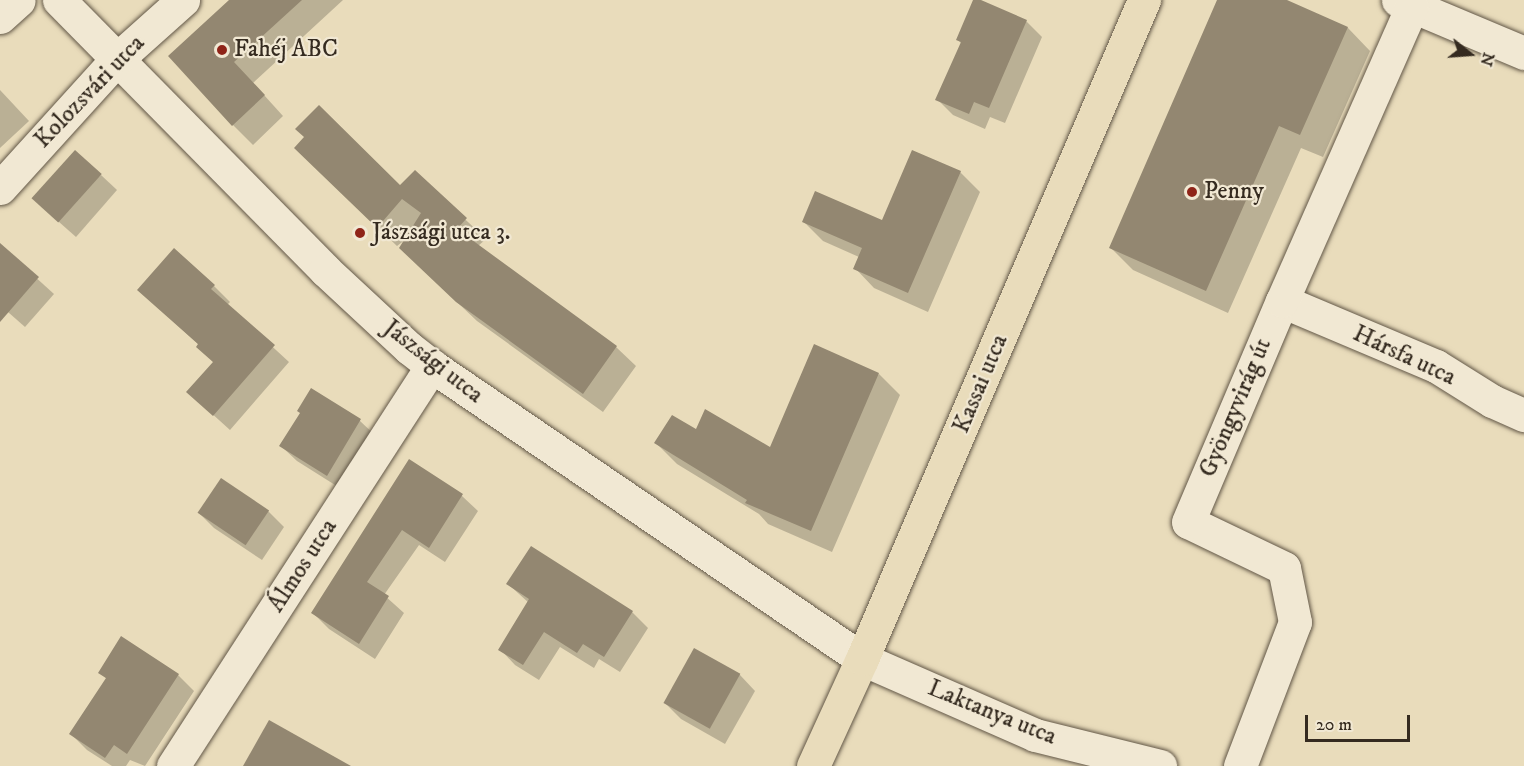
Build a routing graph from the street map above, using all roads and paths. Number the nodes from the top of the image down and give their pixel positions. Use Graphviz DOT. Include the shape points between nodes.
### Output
graph roads {
  1 [pos="19,0"];
  2 [pos="59,0"];
  3 [pos="183,0"];
  4 [pos="1144,0"];
  5 [pos="1405,3"];
  6 [pos="0,17"];
  7 [pos="1524,53"];
  8 [pos="116,60"];
  9 [pos="0,188"];
  10 [pos="1282,301"];
  11 [pos="432,366"];
  12 [pos="1524,415"];
  13 [pos="862,659"];
  14 [pos="173,766"];
  15 [pos="813,766"];
  16 [pos="1160,766"];
  17 [pos="1240,766"];
  1 -- 6 [label="street"];
  2 -- 8 [label="street, Jászsági utca"];
  3 -- 8 [label="street, Kolozsvári utca"];
  4 -- 13 [label="main road, Kassai utca"];
  5 -- 7 [label="street"];
  5 -- 10 [label="street, Gyöngyvirág út"];
  8 -- 9 [label="street, Kolozsvári utca"];
  8 -- 11 [label="street, Jászsági utca" via="325,270"];
  10 -- 12 [label="street, Hársfa utca" via="1436,366 1492,401"];
  10 -- 17 [label="street, Gyöngyvirág út" via="1188,522 1284,568 1295,622"];
  11 -- 13 [label="street, Jászsági utca"];
  11 -- 14 [label="street, Álmos utca"];
  13 -- 15 [label="main road, Kassai utca"];
  13 -- 16 [label="street, Laktanya utca" via="1035,735"];
}
